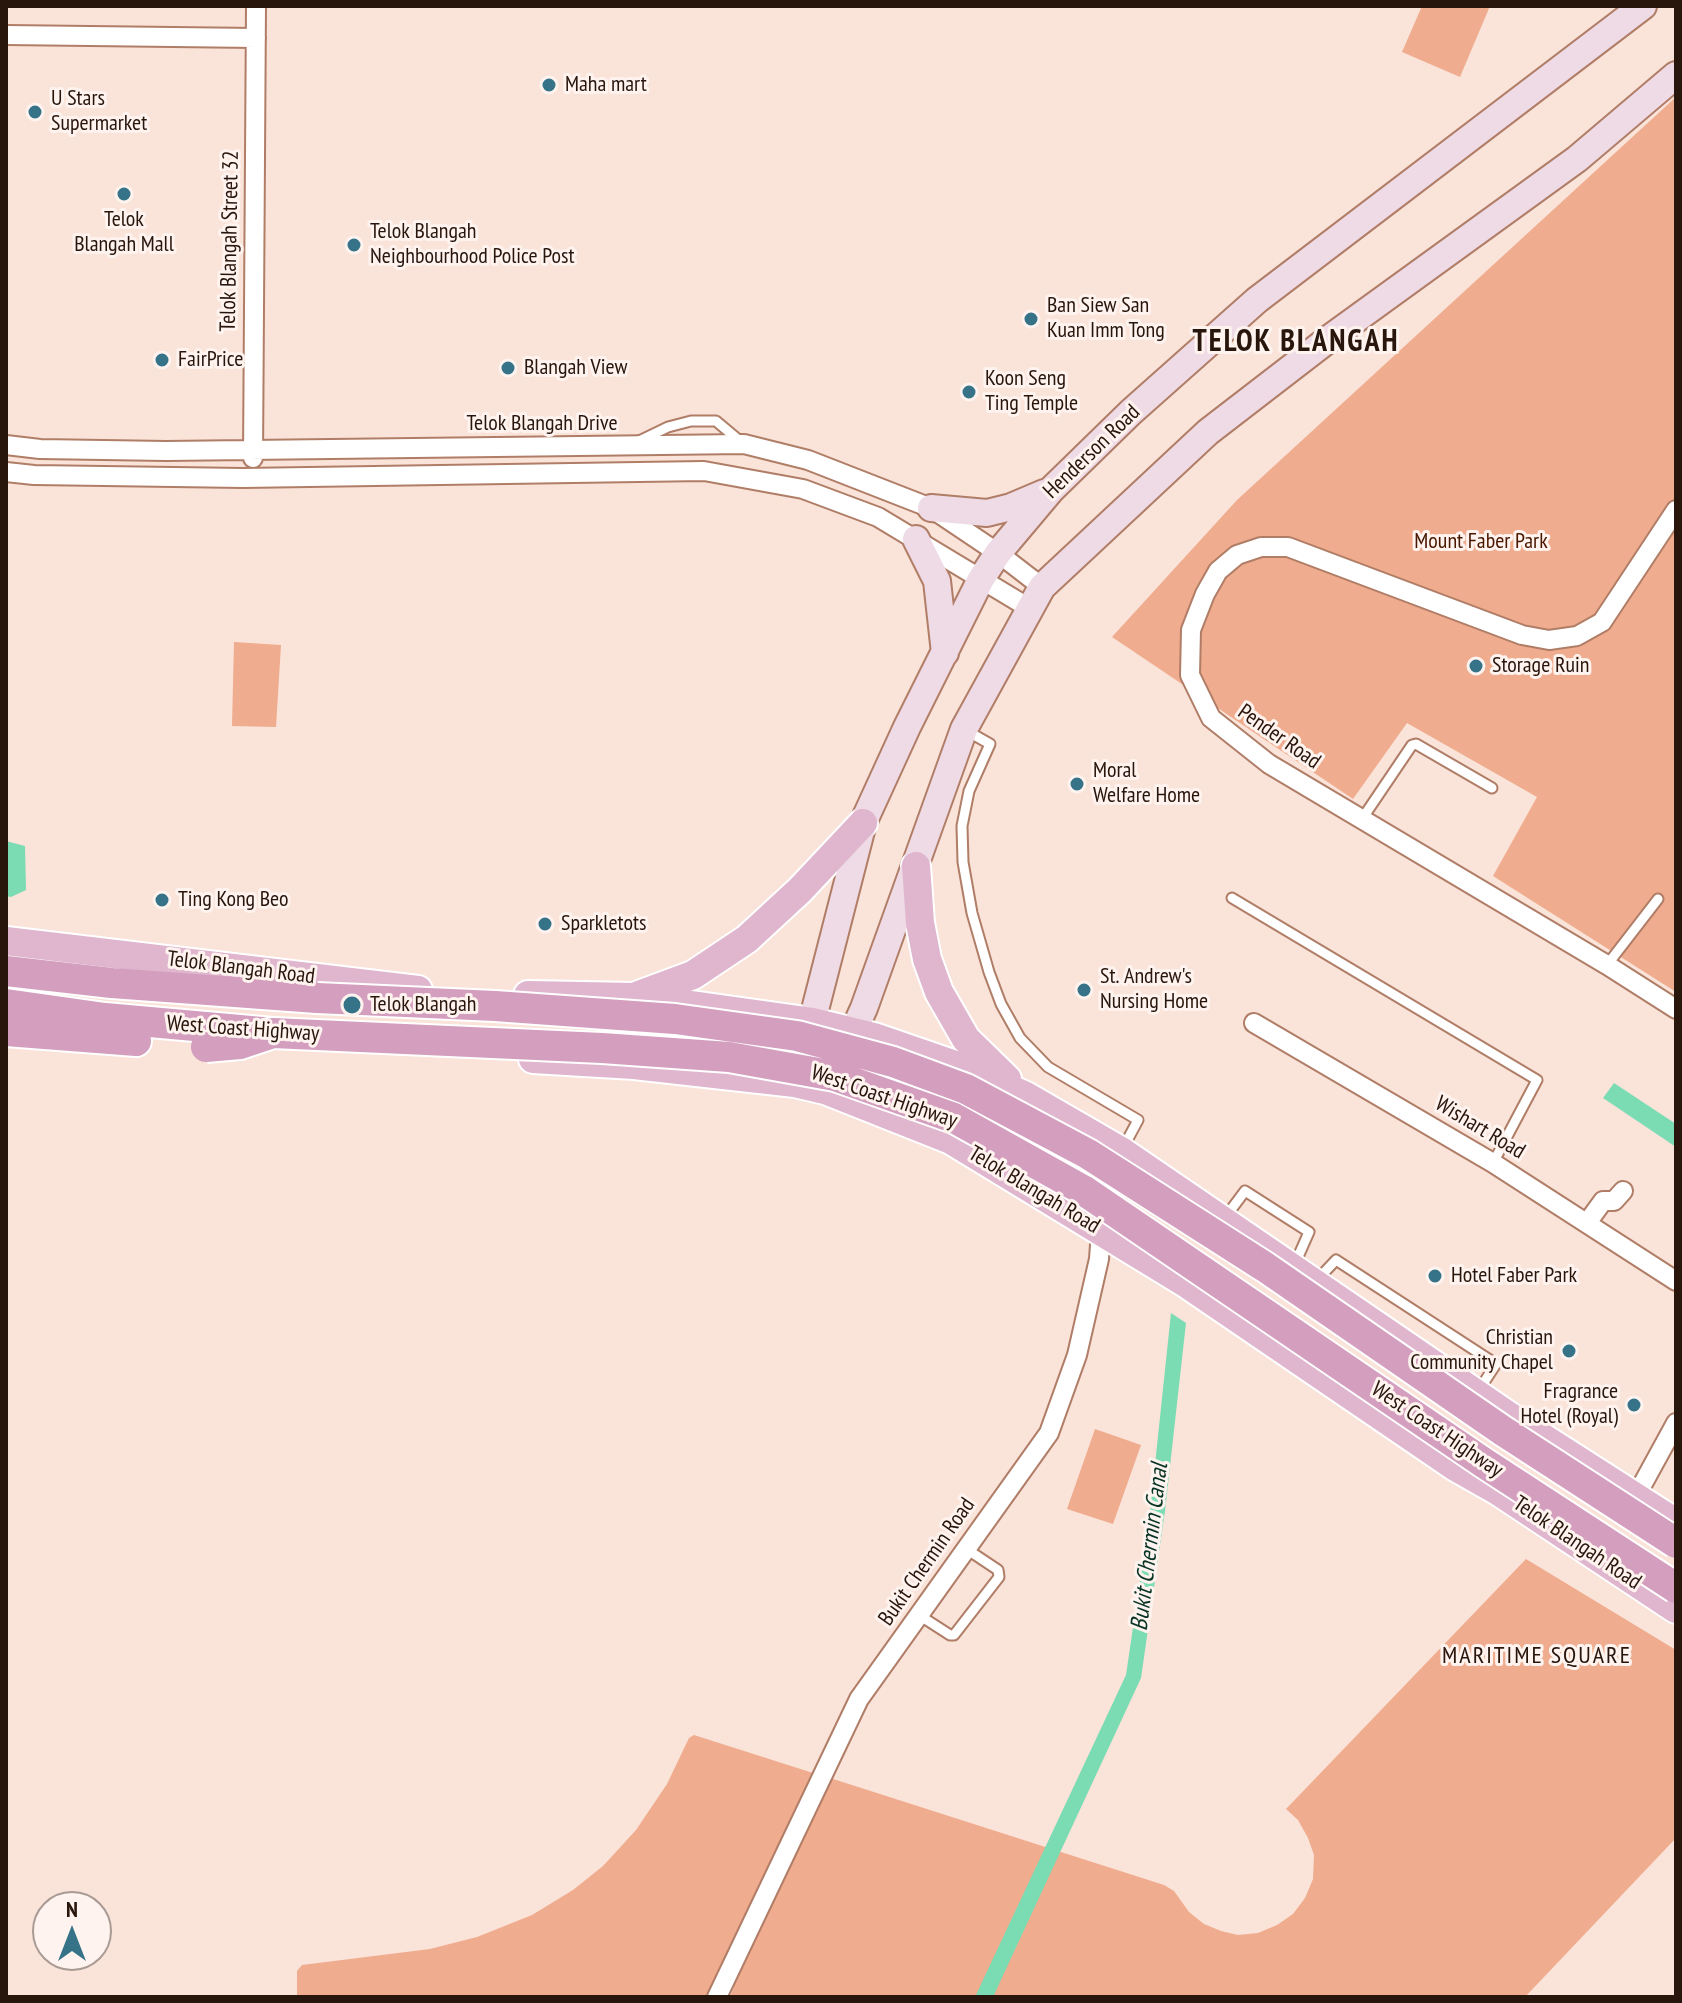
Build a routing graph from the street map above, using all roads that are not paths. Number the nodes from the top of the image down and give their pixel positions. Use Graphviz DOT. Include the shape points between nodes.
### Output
graph roads {
  1 [pos="256,6"];
  2 [pos="1643,6"];
  3 [pos="6,35"];
  4 [pos="256,38"];
  5 [pos="1676,75"];
  6 [pos="6,445"];
  7 [pos="253,450"];
  8 [pos="6,472"];
  9 [pos="253,477"];
  10 [pos="1051,490"];
  11 [pos="931,508"];
  12 [pos="1676,510"];
  13 [pos="916,539"];
  14 [pos="998,553"];
  15 [pos="981,579"];
  16 [pos="1036,598"];
  17 [pos="945,653"];
  18 [pos="964,729"];
  19 [pos="1492,788"];
  20 [pos="1362,819"];
  21 [pos="863,823"];
  22 [pos="916,866"];
  23 [pos="1232,898"];
  24 [pos="1658,899"];
  25 [pos="6,941"];
  26 [pos="1607,965"];
  27 [pos="6,971"];
  28 [pos="463,994"];
  29 [pos="635,997"];
  30 [pos="6,1004"];
  31 [pos="1676,1009"];
  32 [pos="6,1019"];
  33 [pos="813,1022"];
  34 [pos="1254,1023"];
  35 [pos="6,1031"];
  36 [pos="853,1032"];
  37 [pos="273,1033"];
  38 [pos="474,1056"];
  39 [pos="795,1083"];
  40 [pos="825,1090"];
  41 [pos="1026,1096"];
  42 [pos="1110,1144"];
  43 [pos="1493,1163"];
  44 [pos="1619,1196"];
  45 [pos="1224,1219"];
  46 [pos="1595,1228"];
  47 [pos="1102,1231"];
  48 [pos="1304,1275"];
  49 [pos="1676,1281"];
  50 [pos="1676,1423"];
  51 [pos="1498,1491"];
  52 [pos="1635,1498"];
  53 [pos="1676,1523"];
  54 [pos="1676,1543"];
  55 [pos="965,1548"];
  56 [pos="1676,1580"];
  57 [pos="1676,1588"];
  58 [pos="1676,1609"];
  59 [pos="919,1615"];
  60 [pos="717,1997"];
  1 -- 4 [label="street, Telok Blangah Street 32"];
  2 -- 10 [label="main road, Henderson Road" via="1286,276"];
  3 -- 4 [label="street"];
  4 -- 7 [label="street, Telok Blangah Street 32"];
  5 -- 16 [label="main road" via="1577,159 1232,412"];
  6 -- 7 [label="street, Telok Blangah Drive"];
  7 -- 9 [label="street, Telok Blangah Street 32"];
  7 -- 11 [label="street, Telok Blangah Drive" via="744,444 808,460"];
  8 -- 9 [label="street"];
  9 -- 13 [label="street" via="704,471 803,489 878,517"];
  10 -- 11 [label="main road" via="987,513"];
  10 -- 14 [label="main road, Henderson Road"];
  11 -- 14 [label="street, Telok Blangah Drive"];
  12 -- 20 [label="street, Pender Road" via="1602,622 1577,636 1549,640 1522,635 1288,547 1261,547 1237,555 1218,571 1191,630 1190,675 1211,718 1269,764"];
  13 -- 15 [label="street"];
  13 -- 17 [label="main road" via="937,581"];
  14 -- 15 [label="main road, Henderson Road"];
  14 -- 16 [label="street, Telok Blangah Drive"];
  15 -- 16 [label="street"];
  15 -- 17 [label="main road, Henderson Road"];
  16 -- 18 [label="main road"];
  17 -- 21 [label="main road, Henderson Road"];
  18 -- 22 [label="main road"];
  18 -- 42 [label="lane" via="990,744 969,791 962,826 963,862 985,962 1020,1038 1048,1067 1138,1120"];
  19 -- 20 [label="lane" via="1416,744"];
  20 -- 26 [label="street, Pender Road"];
  21 -- 29 [label="main road" via="747,939 693,975"];
  21 -- 33 [label="main road, Henderson Road"];
  22 -- 36 [label="main road"];
  22 -- 41 [label="main road" via="922,935 939,992 966,1039"];
  23 -- 43 [label="lane" via="1537,1080"];
  24 -- 26 [label="lane"];
  25 -- 28 [label="main road, Telok Blangah Road"];
  26 -- 31 [label="street, Pender Road"];
  27 -- 54 [label="highway, West Coast Highway, bridge" via="127,985 675,1019 797,1036 893,1062 966,1089 1088,1154"];
  28 -- 29 [label="main road, Telok Blangah Road"];
  28 -- 38 [label="main road" via="478,1005 485,1022 484,1040"];
  29 -- 33 [label="main road, Telok Blangah Road"];
  30 -- 37 [label="highway, West Coast Highway"];
  32 -- 38 [label="main road, Telok Blangah Road" via="193,1041"];
  33 -- 36 [label="main road, Telok Blangah Road"];
  33 -- 39 [label="main road, Henderson Road"];
  34 -- 43 [label="street, Wishart Road"];
  35 -- 37 [label="highway, bridge" via="206,1047 240,1044"];
  36 -- 40 [label="main road"];
  36 -- 41 [label="main road, Telok Blangah Road" via="961,1067"];
  37 -- 57 [label="highway, West Coast Highway, bridge" via="729,1057 835,1076 954,1118 1083,1190"];
  38 -- 39 [label="main road, Telok Blangah Road" via="634,1065"];
  39 -- 40 [label="main road, Telok Blangah Road"];
  40 -- 47 [label="main road, Telok Blangah Road" via="951,1140"];
  41 -- 42 [label="main road, Telok Blangah Road"];
  42 -- 45 [label="main road, Telok Blangah Road"];
  42 -- 47 [label="street, Bukit Chermin Road"];
  43 -- 46 [label="street, Wishart Road"];
  44 -- 46 [label="street" via="1603,1201"];
  45 -- 48 [label="main road, Telok Blangah Road"];
  45 -- 48 [label="lane" via="1245,1191 1309,1232"];
  46 -- 49 [label="street, Wishart Road"];
  47 -- 51 [label="main road, Telok Blangah Road"];
  47 -- 55 [label="street, Bukit Chermin Road" via="1077,1355 1049,1433"];
  48 -- 52 [label="main road, Telok Blangah Road"];
  50 -- 52 [label="street"];
  51 -- 56 [label="highway"];
  51 -- 58 [label="main road, Telok Blangah Road"];
  52 -- 53 [label="main road, Telok Blangah Road"];
  55 -- 59 [label="street, Bukit Chermin Road"];
  55 -- 59 [label="lane" via="998,1570 999,1577 954,1635"];
  59 -- 60 [label="street, Bukit Chermin Road" via="859,1699"];
}
